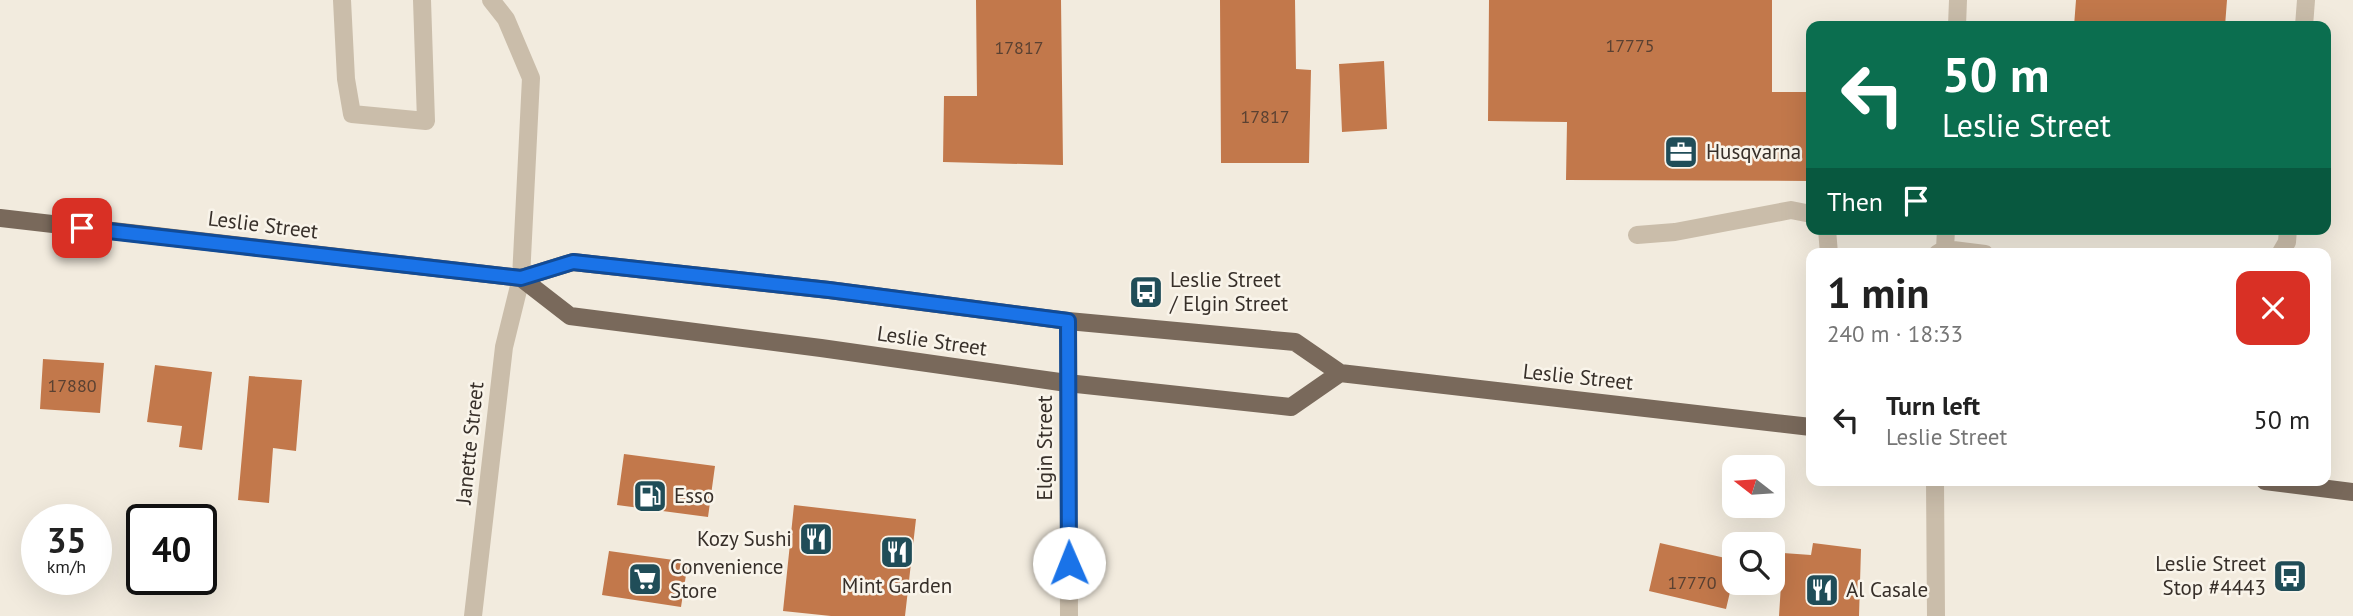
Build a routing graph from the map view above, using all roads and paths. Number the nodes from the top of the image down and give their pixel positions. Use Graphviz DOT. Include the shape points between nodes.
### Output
graph roads {
  1 [pos="342,0"];
  2 [pos="422,0"];
  3 [pos="491,0"];
  4 [pos="1958,0"];
  5 [pos="2306,0"];
  6 [pos="1956,21"];
  7 [pos="2304,21"];
  8 [pos="1806,213"];
  9 [pos="0,218"];
  10 [pos="1637,235"];
  11 [pos="521,278"];
  12 [pos="1068,321"];
  13 [pos="1340,373"];
  14 [pos="1067,383"];
  15 [pos="1806,425"];
  16 [pos="1936,486"];
  17 [pos="2305,486"];
  18 [pos="2353,492"];
  19 [pos="473,616"];
  20 [pos="1069,616"];
  21 [pos="1936,616"];
  1 -- 2 [label="street" via="352,114 426,121"];
  3 -- 11 [label="street, Janette Street" via="506,19 531,78"];
  4 -- 6 [label="street"];
  5 -- 7 [label="street"];
  8 -- 10 [label="street" via="1791,210"];
  9 -- 11 [label="main road, Leslie Street"];
  11 -- 12 [label="main road, Leslie Street" via="573,262"];
  11 -- 14 [label="main road, Leslie Street" via="570,316"];
  11 -- 19 [label="street, Janette Street" via="504,347"];
  12 -- 13 [label="main road, Leslie Street" via="1295,342"];
  12 -- 14 [label="street, Elgin Street"];
  13 -- 14 [label="main road, Leslie Street" via="1291,407"];
  13 -- 15 [label="main road, Leslie Street"];
  14 -- 20 [label="street, Elgin Street"];
  16 -- 21 [label="street"];
  17 -- 18 [label="main road"];
}
